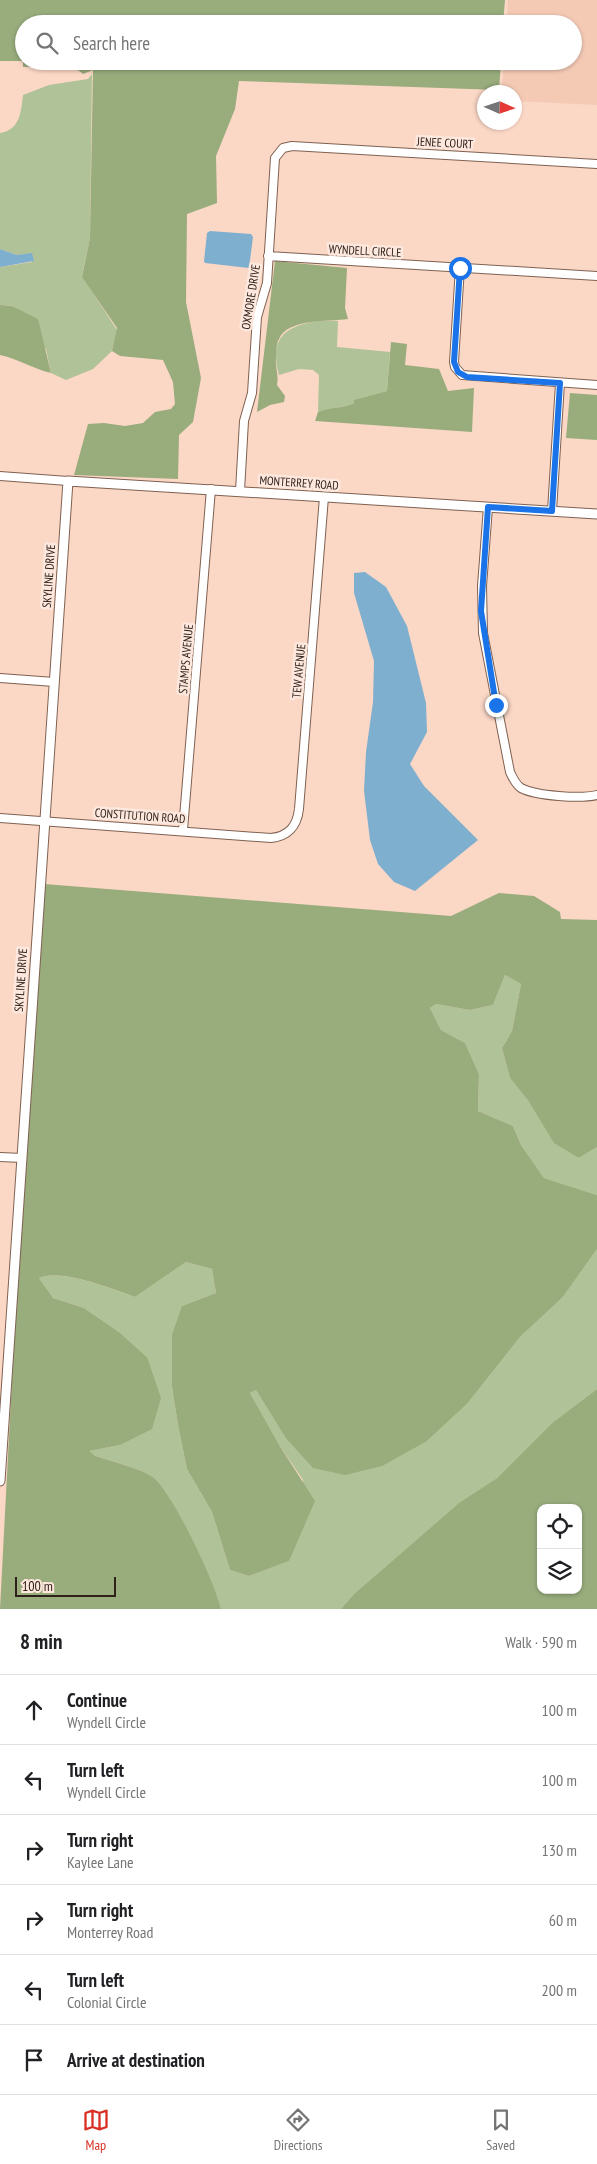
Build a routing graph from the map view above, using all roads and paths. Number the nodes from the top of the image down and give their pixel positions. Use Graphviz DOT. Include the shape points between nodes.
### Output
graph roads {
  1 [pos="292,146"];
  2 [pos="597,164"];
  3 [pos="268,256"];
  4 [pos="460,268"];
  5 [pos="597,276"];
  6 [pos="560,383"];
  7 [pos="597,385"];
  8 [pos="0,476"];
  9 [pos="68,480"];
  10 [pos="212,489"];
  11 [pos="240,491"];
  12 [pos="324,497"];
  13 [pos="488,507"];
  14 [pos="552,511"];
  15 [pos="597,514"];
  16 [pos="0,678"];
  17 [pos="54,682"];
  18 [pos="597,795"];
  19 [pos="0,818"];
  20 [pos="44,821"];
  21 [pos="182,830"];
  22 [pos="279,837"];
  23 [pos="0,1156"];
  24 [pos="22,1158"];
  25 [pos="0,1481"];
  1 -- 2 [label="street, JENEE COURT"];
  1 -- 3 [label="street, OXMORE DRIVE" via="283,148 275,158"];
  3 -- 4 [label="street, WYNDELL CIRCLE"];
  3 -- 11 [label="street, OXMORE DRIVE" via="267,282 257,317 252,394 244,421"];
  4 -- 5 [label="street, WYNDELL CIRCLE"];
  4 -- 6 [label="street" via="454,362 458,372 467,377"];
  6 -- 7 [label="street"];
  6 -- 14 [label="street"];
  8 -- 9 [label="street, MONTERREY ROAD"];
  9 -- 10 [label="street, MONTERREY ROAD"];
  9 -- 17 [label="street, SKYLINE DRIVE"];
  10 -- 11 [label="street, MONTERREY ROAD"];
  10 -- 21 [label="street, STAMPS AVENUE"];
  11 -- 12 [label="street, MONTERREY ROAD"];
  12 -- 13 [label="street, MONTERREY ROAD"];
  12 -- 22 [label="street, TEW AVENUE" via="298,816 290,831"];
  13 -- 14 [label="street, MONTERREY ROAD"];
  13 -- 18 [label="street" via="482,586 483,633 510,772 518,785 531,792"];
  14 -- 15 [label="street, MONTERREY ROAD"];
  16 -- 17 [label="street"];
  17 -- 20 [label="street, SKYLINE DRIVE"];
  19 -- 20 [label="street, CONSTITUTION ROAD"];
  20 -- 21 [label="street, CONSTITUTION ROAD"];
  20 -- 24 [label="street, SKYLINE DRIVE"];
  21 -- 22 [label="street, CONSTITUTION ROAD"];
  23 -- 24 [label="street"];
  24 -- 25 [label="street, SKYLINE DRIVE"];
}
